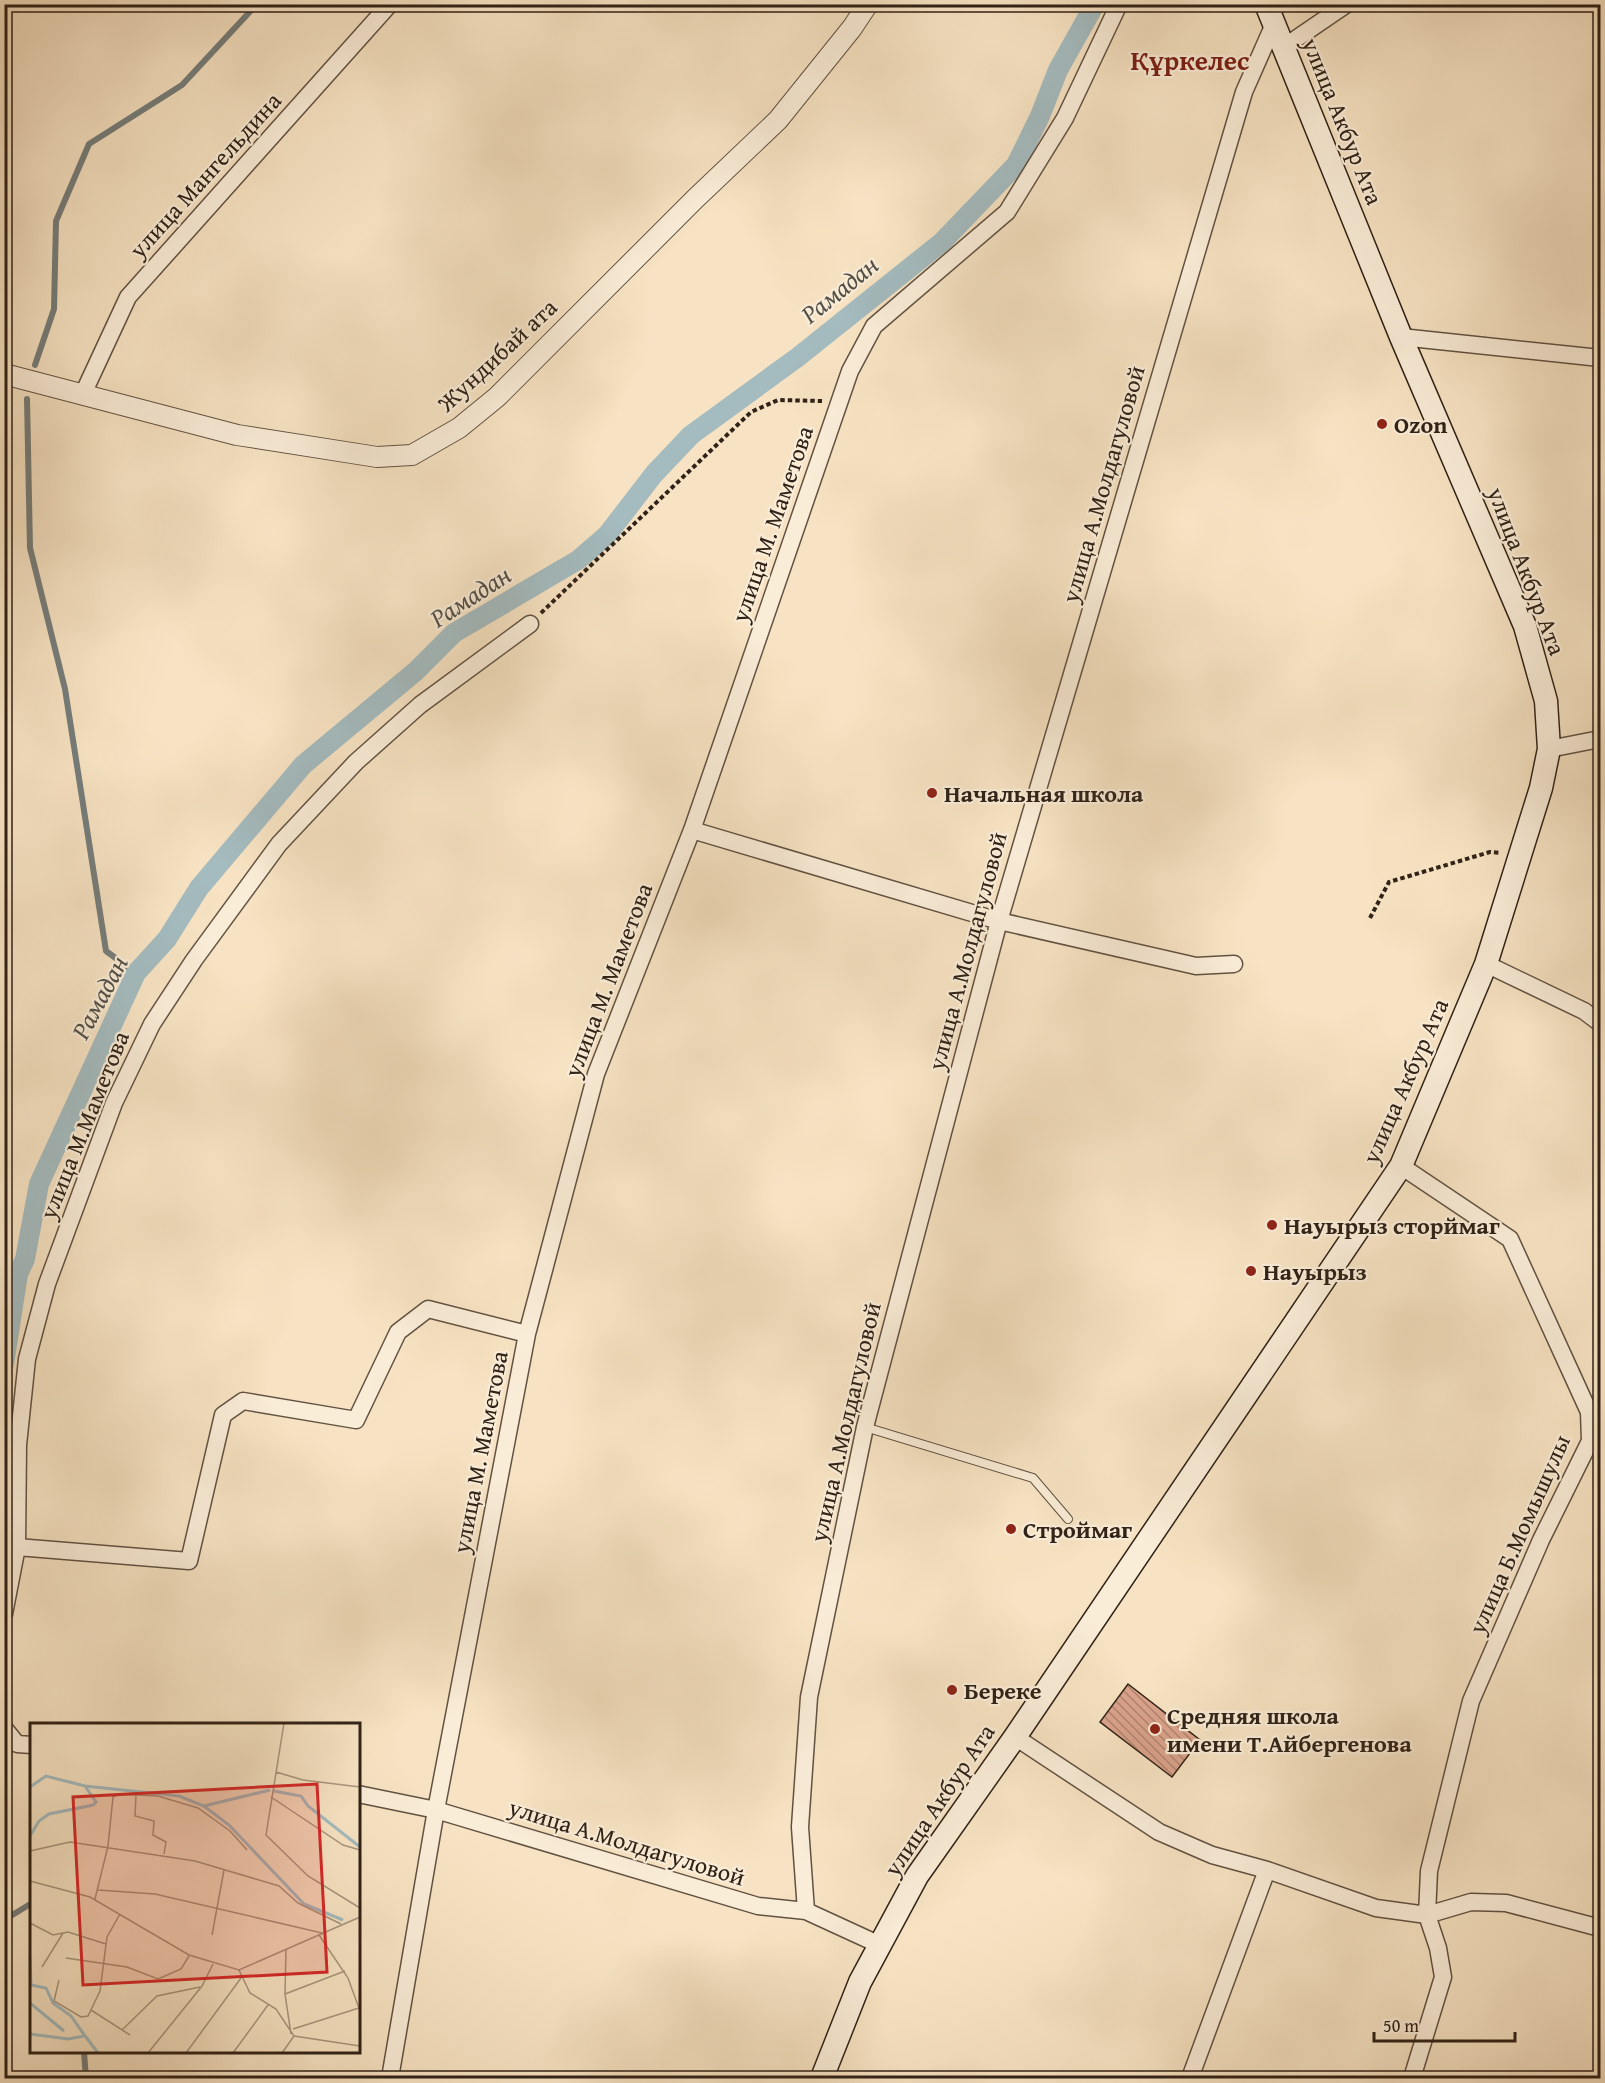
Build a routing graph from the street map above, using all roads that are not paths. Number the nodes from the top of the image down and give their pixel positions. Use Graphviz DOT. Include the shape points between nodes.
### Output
graph roads {
  1 [pos="390,4"];
  2 [pos="868,4"];
  3 [pos="1119,4"];
  4 [pos="1347,4"];
  5 [pos="1270,14"];
  6 [pos="1284,47"];
  7 [pos="1401,338"];
  8 [pos="1600,358"];
  9 [pos="4,374"];
  10 [pos="83,394"];
  11 [pos="530,624"];
  12 [pos="1600,739"];
  13 [pos="1548,749"];
  14 [pos="692,830"];
  15 [pos="999,921"];
  16 [pos="1234,964"];
  17 [pos="1486,964"];
  18 [pos="1600,1023"];
  19 [pos="1401,1166"];
  20 [pos="528,1334"];
  21 [pos="865,1427"];
  22 [pos="1068,1519"];
  23 [pos="17,1547"];
  24 [pos="4,1614"];
  25 [pos="4,1728"];
  26 [pos="1015,1737"];
  27 [pos="30,1745"];
  28 [pos="360,1794"];
  29 [pos="436,1810"];
  30 [pos="1267,1870"];
  31 [pos="807,1911"];
  32 [pos="1427,1915"];
  33 [pos="1600,1928"];
  34 [pos="880,1945"];
  35 [pos="390,2079"];
  36 [pos="822,2079"];
  37 [pos="1190,2079"];
  38 [pos="1412,2079"];
  1 -- 10 [label="street, улица Мангельдина" via="128,297"];
  2 -- 10 [label="street, Жундибай ата" via="778,120 497,397 459,428 412,455 377,457 237,435"];
  3 -- 14 [label="street, улица М. Маметова" via="1065,118 1008,212 874,326 850,371"];
  4 -- 6 [label="street"];
  5 -- 6 [label="main road, улица Акбур Ата"];
  5 -- 15 [label="street, улица А.Молдагуловой"];
  6 -- 7 [label="main road, улица Акбур Ата"];
  7 -- 8 [label="street"];
  7 -- 13 [label="main road, улица Акбур Ата" via="1525,626 1546,700"];
  9 -- 10 [label="street, Жундибай ата"];
  11 -- 23 [label="street, улица М.Маметова" via="420,705 348,771 279,844 152,1024 114,1103 38,1316 27,1359 18,1445"];
  12 -- 13 [label="street"];
  13 -- 17 [label="main road, улица Акбур Ата" via="1541,788"];
  14 -- 15 [label="street"];
  14 -- 20 [label="street, улица М. Маметова" via="596,1074"];
  15 -- 16 [label="street" via="1196,966"];
  15 -- 21 [label="street, улица А.Молдагуловой"];
  17 -- 18 [label="street" via="1584,1011"];
  17 -- 19 [label="main road, улица Акбур Ата"];
  19 -- 26 [label="main road, улица Акбур Ата"];
  19 -- 32 [label="street, улица Б.Момышулы" via="1510,1239 1589,1412 1590,1441 1541,1540 1471,1701 1429,1871"];
  20 -- 23 [label="street" via="428,1309 398,1332 356,1420 243,1401 222,1415 189,1561"];
  20 -- 29 [label="street, улица М. Маметова"];
  21 -- 22 [label="lane" via="1033,1478"];
  21 -- 31 [label="street, улица А.Молдагуловой" via="809,1697 800,1827"];
  23 -- 24 [label="street, улица М.Маметова"];
  25 -- 27 [label="street" via="17,1744"];
  26 -- 30 [label="street" via="1159,1832 1212,1855"];
  26 -- 34 [label="main road, улица Акбур Ата" via="917,1876"];
  28 -- 29 [label="street"];
  29 -- 31 [label="street, улица А.Молдагуловой" via="758,1906"];
  29 -- 35 [label="street, улица М. Маметова"];
  30 -- 32 [label="street" via="1376,1908"];
  30 -- 37 [label="street"];
  31 -- 34 [label="street, улица А.Молдагуловой"];
  32 -- 33 [label="street" via="1471,1902 1506,1904"];
  32 -- 38 [label="street, улица Б.Момышулы" via="1443,1977"];
  34 -- 36 [label="main road, улица Акбур Ата" via="860,1982"];
}
